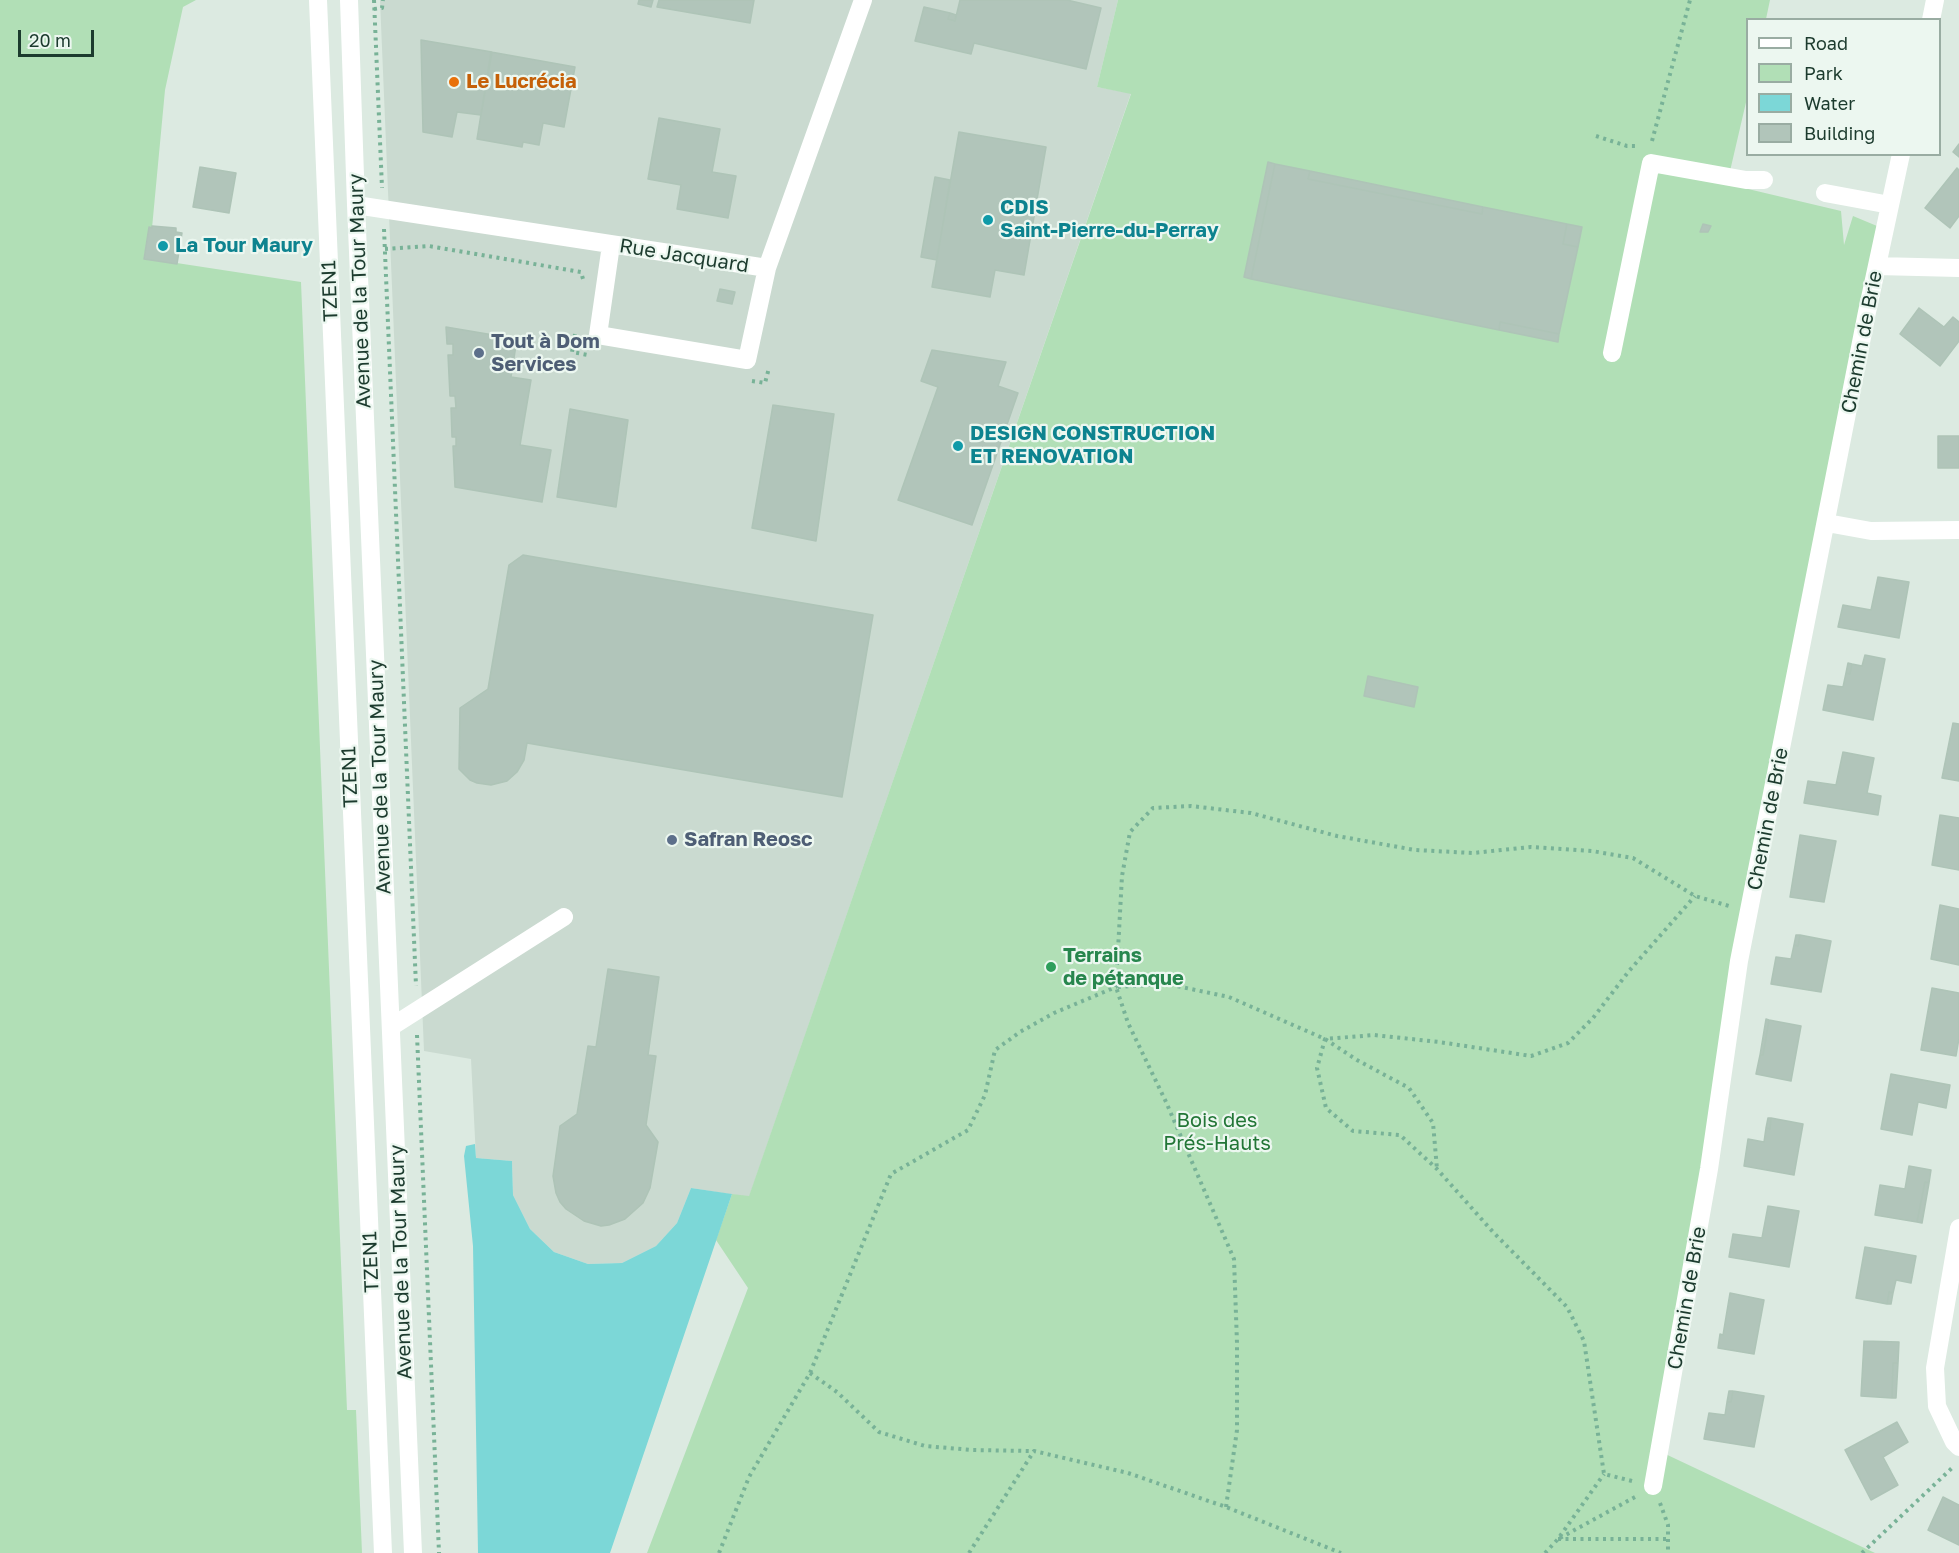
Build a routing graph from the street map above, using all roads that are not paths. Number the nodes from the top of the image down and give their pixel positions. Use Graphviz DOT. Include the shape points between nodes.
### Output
graph roads {
  1 [pos="318,0"];
  2 [pos="349,0"];
  3 [pos="863,0"];
  4 [pos="1935,0"];
  5 [pos="1931,18"];
  6 [pos="1901,156"];
  7 [pos="1764,180"];
  8 [pos="1826,193"];
  9 [pos="356,205"];
  10 [pos="1890,205"];
  11 [pos="611,244"];
  12 [pos="1877,266"];
  13 [pos="767,268"];
  14 [pos="1959,268"];
  15 [pos="1612,353"];
  16 [pos="1827,523"];
  17 [pos="1959,530"];
  18 [pos="564,917"];
  19 [pos="391,1027"];
  20 [pos="1959,1228"];
  21 [pos="1959,1447"];
  22 [pos="1653,1486"];
  23 [pos="383,1553"];
  24 [pos="413,1553"];
  1 -- 23 [label="street, TZEN1"];
  2 -- 9 [label="street, Avenue de la Tour Maury"];
  3 -- 13 [label="street, Rue Jacquard"];
  4 -- 5 [label="street"];
  6 -- 10 [label="street, Chemin de Brie"];
  7 -- 15 [label="street" via="1746,180 1651,154"];
  8 -- 10 [label="street"];
  9 -- 11 [label="street, Rue Jacquard"];
  9 -- 19 [label="street, Avenue de la Tour Maury"];
  10 -- 12 [label="street, Chemin de Brie"];
  11 -- 13 [label="street, Rue Jacquard"];
  11 -- 13 [label="street" via="598,335 747,360"];
  12 -- 14 [label="street"];
  12 -- 16 [label="street, Chemin de Brie"];
  16 -- 17 [label="street" via="1871,531"];
  16 -- 22 [label="street, Chemin de Brie" via="1739,961 1709,1169"];
  18 -- 19 [label="street"];
  19 -- 24 [label="street, Avenue de la Tour Maury"];
  20 -- 21 [label="street" via="1935,1368 1937,1406"];
}
